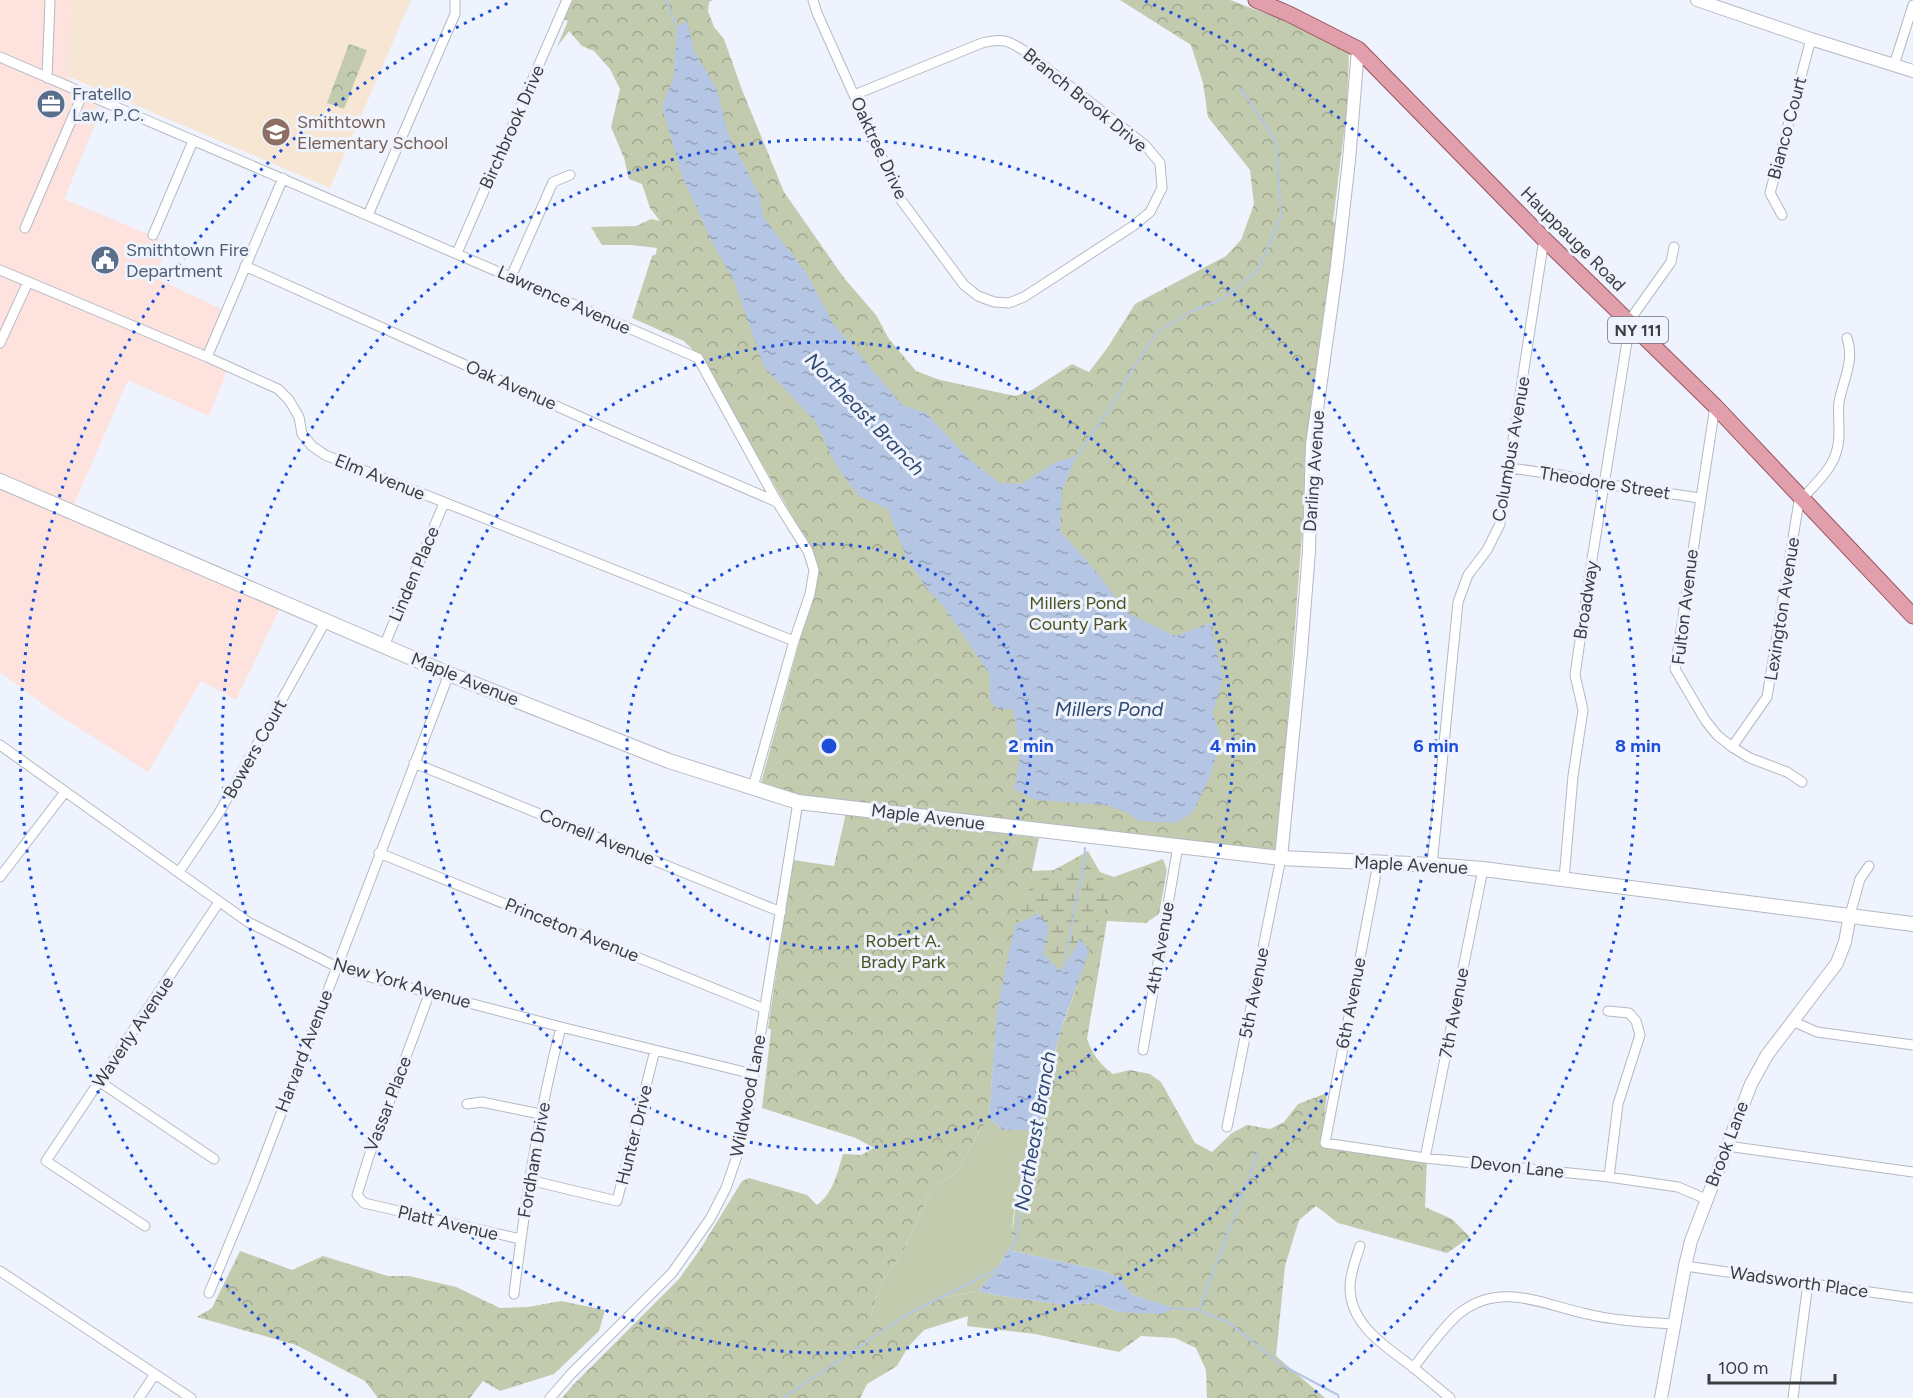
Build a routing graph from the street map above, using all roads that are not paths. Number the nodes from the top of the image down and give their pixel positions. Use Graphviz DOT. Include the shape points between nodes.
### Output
graph roads {
  1 [pos="50,0"];
  2 [pos="455,0"];
  3 [pos="567,0"];
  4 [pos="813,0"];
  5 [pos="1256,0"];
  6 [pos="1697,0"];
  7 [pos="1913,5"];
  8 [pos="1811,39"];
  9 [pos="1358,49"];
  10 [pos="0,57"];
  11 [pos="1894,65"];
  12 [pos="1913,70"];
  13 [pos="47,78"];
  14 [pos="83,93"];
  15 [pos="854,96"];
  16 [pos="194,141"];
  17 [pos="570,174"];
  18 [pos="283,178"];
  19 [pos="368,215"];
  20 [pos="1782,215"];
  21 [pos="25,228"];
  22 [pos="153,235"];
  23 [pos="1544,239"];
  24 [pos="1674,247"];
  25 [pos="457,253"];
  26 [pos="245,266"];
  27 [pos="0,270"];
  28 [pos="511,277"];
  29 [pos="28,282"];
  30 [pos="994,302"];
  31 [pos="1629,322"];
  32 [pos="1847,338"];
  33 [pos="0,343"];
  34 [pos="207,357"];
  35 [pos="1715,406"];
  36 [pos="1510,468"];
  37 [pos="0,481"];
  38 [pos="1604,484"];
  39 [pos="1802,497"];
  40 [pos="1700,498"];
  41 [pos="777,502"];
  42 [pos="444,503"];
  43 [pos="1913,616"];
  44 [pos="325,622"];
  45 [pos="794,641"];
  46 [pos="384,646"];
  47 [pos="449,674"];
  48 [pos="0,745"];
  49 [pos="1732,747"];
  50 [pos="414,764"];
  51 [pos="1802,782"];
  52 [pos="753,787"];
  53 [pos="65,792"];
  54 [pos="798,802"];
  55 [pos="1178,846"];
  56 [pos="379,853"];
  57 [pos="1281,858"];
  58 [pos="1378,863"];
  59 [pos="1432,865"];
  60 [pos="1869,866"];
  61 [pos="1483,868"];
  62 [pos="179,872"];
  63 [pos="0,878"];
  64 [pos="1564,879"];
  65 [pos="219,902"];
  66 [pos="781,912"];
  67 [pos="1850,915"];
  68 [pos="1913,924"];
  69 [pos="337,967"];
  70 [pos="430,992"];
  71 [pos="765,1009"];
  72 [pos="1608,1011"];
  73 [pos="1792,1021"];
  74 [pos="561,1027"];
  75 [pos="1913,1045"];
  76 [pos="655,1050"];
  77 [pos="1143,1050"];
  78 [pos="753,1074"];
  79 [pos="100,1082"];
  80 [pos="467,1104"];
  81 [pos="540,1114"];
  82 [pos="1227,1127"];
  83 [pos="1325,1143"];
  84 [pos="1727,1146"];
  85 [pos="1425,1158"];
  86 [pos="214,1159"];
  87 [pos="1913,1173"];
  88 [pos="1609,1177"];
  89 [pos="529,1180"];
  90 [pos="1706,1199"];
  91 [pos="376,1206"];
  92 [pos="145,1226"];
  93 [pos="520,1239"];
  94 [pos="1360,1246"];
  95 [pos="1685,1266"];
  96 [pos="0,1271"];
  97 [pos="1808,1283"];
  98 [pos="209,1293"];
  99 [pos="514,1294"];
  100 [pos="1913,1298"];
  101 [pos="1674,1324"];
  102 [pos="1413,1368"];
  103 [pos="155,1374"];
  104 [pos="139,1398"];
  105 [pos="191,1398"];
  106 [pos="550,1398"];
  107 [pos="1450,1398"];
  108 [pos="1661,1398"];
  109 [pos="1793,1398"];
  1 -- 13 [label="street"];
  2 -- 19 [label="street" via="455,14"];
  3 -- 25 [label="street, Birchbrook Drive"];
  4 -- 15 [label="street, Oaktree Drive"];
  5 -- 9 [label="main road, Hauppauge Road / NY 111"];
  6 -- 8 [label="street"];
  7 -- 11 [label="street"];
  8 -- 11 [label="street"];
  8 -- 20 [label="street, Bianco Court" via="1770,193"];
  9 -- 23 [label="main road, Hauppauge Road / NY 111"];
  9 -- 57 [label="street, Darling Avenue" via="1337,266 1312,445 1307,573"];
  10 -- 13 [label="street, Lawrence Avenue"];
  11 -- 12 [label="street"];
  13 -- 14 [label="street, Lawrence Avenue"];
  14 -- 16 [label="street, Lawrence Avenue"];
  14 -- 21 [label="street"];
  15 -- 30 [label="street, Oaktree Drive" via="901,200 964,285"];
  15 -- 30 [label="street, Branch Brook Drive" via="997,39 1026,52 1145,145 1160,164 1162,188 1150,212 1024,297 1009,303"];
  16 -- 18 [label="street, Lawrence Avenue"];
  16 -- 22 [label="street"];
  17 -- 28 [label="street" via="553,182"];
  18 -- 19 [label="street, Lawrence Avenue"];
  18 -- 26 [label="street"];
  19 -- 25 [label="street, Lawrence Avenue"];
  23 -- 31 [label="main road, Hauppauge Road / NY 111"];
  23 -- 36 [label="street, Columbus Avenue"];
  24 -- 31 [label="street" via="1671,262"];
  25 -- 28 [label="street, Lawrence Avenue"];
  26 -- 34 [label="street"];
  26 -- 41 [label="street, Oak Avenue"];
  27 -- 29 [label="street, Elm Avenue"];
  28 -- 41 [label="street, Lawrence Avenue" via="698,358"];
  29 -- 33 [label="street"];
  29 -- 34 [label="street, Elm Avenue"];
  31 -- 35 [label="main road, Hauppauge Road / NY 111"];
  31 -- 38 [label="street, Broadway"];
  32 -- 39 [label="street" via="1850,360 1839,402 1836,455"];
  34 -- 42 [label="street, Elm Avenue" via="278,389 290,400 302,434 325,455"];
  35 -- 39 [label="main road, Hauppauge Road / NY 111"];
  35 -- 40 [label="street, Fulton Avenue"];
  36 -- 38 [label="street, Theodore Street"];
  36 -- 59 [label="street, Columbus Avenue" via="1500,524 1468,575 1458,602"];
  37 -- 44 [label="main road, Maple Avenue"];
  38 -- 40 [label="street, Theodore Street"];
  38 -- 64 [label="street, Broadway" via="1575,675 1583,710"];
  39 -- 43 [label="main road, Hauppauge Road / NY 111"];
  39 -- 49 [label="street, Lexington Avenue" via="1767,697"];
  40 -- 49 [label="street, Fulton Avenue" via="1675,669 1705,720"];
  41 -- 45 [label="street, Lawrence Avenue" via="808,551 814,570"];
  42 -- 45 [label="street, Elm Avenue"];
  42 -- 46 [label="street, Linden Place"];
  44 -- 46 [label="main road, Maple Avenue"];
  44 -- 62 [label="street, Bowers Court" via="219,813"];
  45 -- 52 [label="street, Lawrence Avenue"];
  46 -- 47 [label="main road, Maple Avenue"];
  47 -- 50 [label="street, Harvard Avenue"];
  47 -- 52 [label="main road, Maple Avenue" via="669,761"];
  48 -- 53 [label="street, New York Avenue"];
  49 -- 51 [label="street, Fulton Avenue"];
  50 -- 56 [label="street, Harvard Avenue"];
  50 -- 66 [label="street, Cornell Avenue"];
  52 -- 54 [label="main road, Maple Avenue"];
  53 -- 62 [label="street, New York Avenue"];
  53 -- 63 [label="street"];
  54 -- 55 [label="main road, Maple Avenue"];
  54 -- 66 [label="street, Wildwood Lane"];
  55 -- 57 [label="main road, Maple Avenue"];
  55 -- 77 [label="street, 4th Avenue"];
  56 -- 69 [label="street, Harvard Avenue"];
  56 -- 71 [label="street, Princeton Avenue"];
  57 -- 58 [label="main road, Maple Avenue"];
  57 -- 82 [label="street, 5th Avenue"];
  58 -- 59 [label="main road, Maple Avenue"];
  58 -- 83 [label="street, 6th Avenue"];
  59 -- 61 [label="main road, Maple Avenue"];
  60 -- 67 [label="street" via="1860,879"];
  61 -- 64 [label="main road, Maple Avenue"];
  61 -- 85 [label="street, 7th Avenue"];
  62 -- 65 [label="street, New York Avenue"];
  64 -- 67 [label="main road, Maple Avenue"];
  65 -- 69 [label="street, New York Avenue" via="248,922"];
  65 -- 79 [label="street, Waverly Avenue"];
  66 -- 71 [label="street, Wildwood Lane"];
  67 -- 68 [label="main road, Maple Avenue"];
  67 -- 73 [label="street, Brook Lane" via="1837,963"];
  69 -- 70 [label="street, New York Avenue"];
  69 -- 98 [label="street, Harvard Avenue"];
  70 -- 74 [label="street, New York Avenue"];
  70 -- 91 [label="street, Vassar Place" via="357,1188 359,1200"];
  71 -- 78 [label="street, Wildwood Lane"];
  72 -- 88 [label="street" via="1629,1013 1640,1035 1618,1104"];
  73 -- 75 [label="street" via="1817,1032"];
  73 -- 84 [label="street, Brook Lane" via="1750,1084"];
  74 -- 76 [label="street, New York Avenue"];
  74 -- 81 [label="street, Fordham Drive"];
  76 -- 78 [label="street, New York Avenue"];
  76 -- 89 [label="street, Hunter Drive" via="617,1201"];
  78 -- 106 [label="street, Wildwood Lane" via="738,1154 710,1219 672,1273"];
  79 -- 86 [label="street"];
  79 -- 92 [label="street, Waverly Avenue" via="46,1161"];
  80 -- 81 [label="street" via="482,1102"];
  81 -- 89 [label="street, Fordham Drive"];
  83 -- 85 [label="street, Devon Lane"];
  84 -- 87 [label="street"];
  84 -- 90 [label="street, Brook Lane"];
  85 -- 88 [label="street, Devon Lane"];
  88 -- 90 [label="street, Devon Lane" via="1678,1186"];
  89 -- 93 [label="street, Fordham Drive"];
  90 -- 95 [label="street, Brook Lane"];
  91 -- 93 [label="street, Platt Avenue"];
  93 -- 99 [label="street, Fordham Drive"];
  94 -- 102 [label="street" via="1350,1288 1354,1311 1365,1328"];
  95 -- 97 [label="street, Wadsworth Place"];
  95 -- 101 [label="street, Brook Lane"];
  96 -- 103 [label="street"];
  97 -- 100 [label="street, Wadsworth Place"];
  97 -- 109 [label="street"];
  101 -- 102 [label="street" via="1587,1314 1521,1296 1488,1297 1460,1312"];
  101 -- 108 [label="street, Brook Lane"];
  102 -- 107 [label="street"];
  103 -- 104 [label="street"];
  103 -- 105 [label="street"];
}
